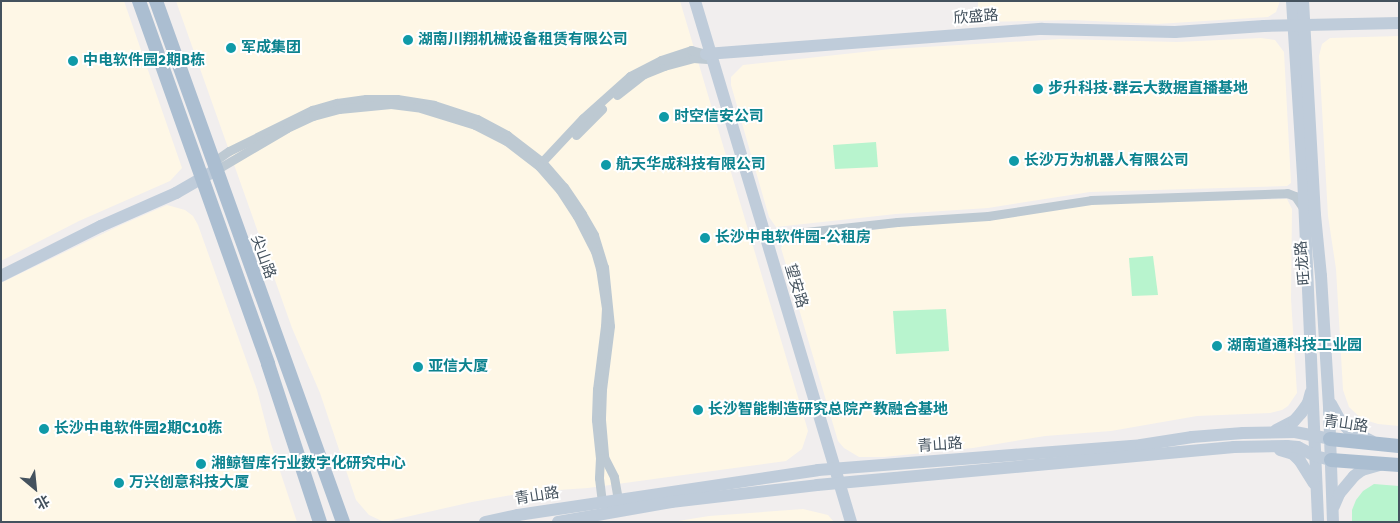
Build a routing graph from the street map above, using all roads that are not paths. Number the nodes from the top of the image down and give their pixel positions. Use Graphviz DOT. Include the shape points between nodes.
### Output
graph roads {
  1 [pos="139,1"];
  2 [pos="156,1"];
  3 [pos="690,1"];
  4 [pos="695,1"];
  5 [pos="1292,1"];
  6 [pos="1303,1"];
  7 [pos="1399,23"];
  8 [pos="1299,27"];
  9 [pos="1399,27"];
  10 [pos="709,56"];
  11 [pos="214,166"];
  12 [pos="543,166"];
  13 [pos="201,175"];
  14 [pos="1303,175"];
  15 [pos="1304,212"];
  16 [pos="762,235"];
  17 [pos="1,271"];
  18 [pos="1,276"];
  19 [pos="1312,382"];
  20 [pos="1328,389"];
  21 [pos="1270,432"];
  22 [pos="1314,436"];
  23 [pos="1330,439"];
  24 [pos="1384,444"];
  25 [pos="1260,446"];
  26 [pos="1399,446"];
  27 [pos="1315,456"];
  28 [pos="1331,460"];
  29 [pos="1384,464"];
  30 [pos="1399,465"];
  31 [pos="834,469"];
  32 [pos="838,483"];
  33 [pos="1316,490"];
  34 [pos="602,503"];
  35 [pos="615,506"];
  36 [pos="1333,518"];
  37 [pos="320,522"];
  38 [pos="343,522"];
  39 [pos="485,522"];
  40 [pos="558,522"];
  41 [pos="846,522"];
  42 [pos="851,522"];
  43 [pos="1318,522"];
  1 -- 13 [label="main road, 尖山路"];
  2 -- 11 [label="main road, 尖山路"];
  3 -- 10 [label="main road, 望安路"];
  4 -- 10 [label="main road, 望安路"];
  5 -- 8 [label="main road, 旺龙路"];
  6 -- 8 [label="main road, 旺龙路"];
  7 -- 8 [label="main road, 欣盛路"];
  8 -- 9 [label="main road, 欣盛路"];
  8 -- 10 [label="main road, 欣盛路" via="1175,36 1043,34"];
  8 -- 14 [label="main road, 旺龙路"];
  8 -- 20 [label="main road, 旺龙路"];
  10 -- 12 [label="street" via="691,50 630,76 596,106"];
  10 -- 16 [label="main road, 望安路"];
  11 -- 12 [label="street" via="313,116 339,109 391,104 425,109 474,125 505,140"];
  11 -- 13 [label="main road"];
  11 -- 38 [label="main road, 尖山路"];
  12 -- 34 [label="street" via="577,216 600,268 606,308 596,405"];
  12 -- 35 [label="street" via="564,187 582,214 594,235 604,267 610,326 601,420 604,457 614,477"];
  13 -- 17 [label="main road"];
  13 -- 18 [label="main road" via="176,193"];
  13 -- 37 [label="main road, 尖山路"];
  14 -- 15 [label="main road, 旺龙路"];
  14 -- 16 [label="street" via="1298,186 1288,190 1091,196 987,212 896,218"];
  15 -- 16 [label="street" via="1295,196 1287,193 1135,198 1091,200 988,216"];
  15 -- 19 [label="main road, 旺龙路"];
  16 -- 31 [label="main road, 望安路" via="818,433"];
  19 -- 21 [label="main road" via="1308,403 1301,413 1285,426"];
  19 -- 22 [label="main road, 旺龙路"];
  20 -- 23 [label="main road, 旺龙路"];
  20 -- 24 [label="main road" via="1330,402 1341,422 1359,436"];
  21 -- 22 [label="main road, 青山路"];
  21 -- 31 [label="main road, 青山路"];
  22 -- 23 [label="main road, 青山路"];
  22 -- 27 [label="main road, 旺龙路"];
  23 -- 24 [label="main road, 青山路"];
  23 -- 28 [label="main road, 旺龙路"];
  24 -- 26 [label="main road, 青山路"];
  25 -- 27 [label="main road, 青山路" via="1298,447"];
  25 -- 32 [label="main road, 青山路"];
  25 -- 33 [label="main road" via="1293,454 1305,467"];
  27 -- 28 [label="main road, 青山路"];
  27 -- 33 [label="main road, 旺龙路"];
  28 -- 29 [label="main road, 青山路"];
  28 -- 36 [label="main road, 旺龙路"];
  29 -- 30 [label="main road, 青山路"];
  29 -- 36 [label="main road" via="1362,470 1354,476 1339,494"];
  31 -- 32 [label="main road, 望安路"];
  31 -- 35 [label="main road, 青山路"];
  32 -- 35 [label="main road, 青山路"];
  32 -- 41 [label="main road, 望安路"];
  32 -- 42 [label="main road, 望安路"];
  33 -- 43 [label="main road, 旺龙路"];
  34 -- 35 [label="main road, 青山路"];
  34 -- 39 [label="main road, 青山路"];
  35 -- 40 [label="main road, 青山路"];
}
